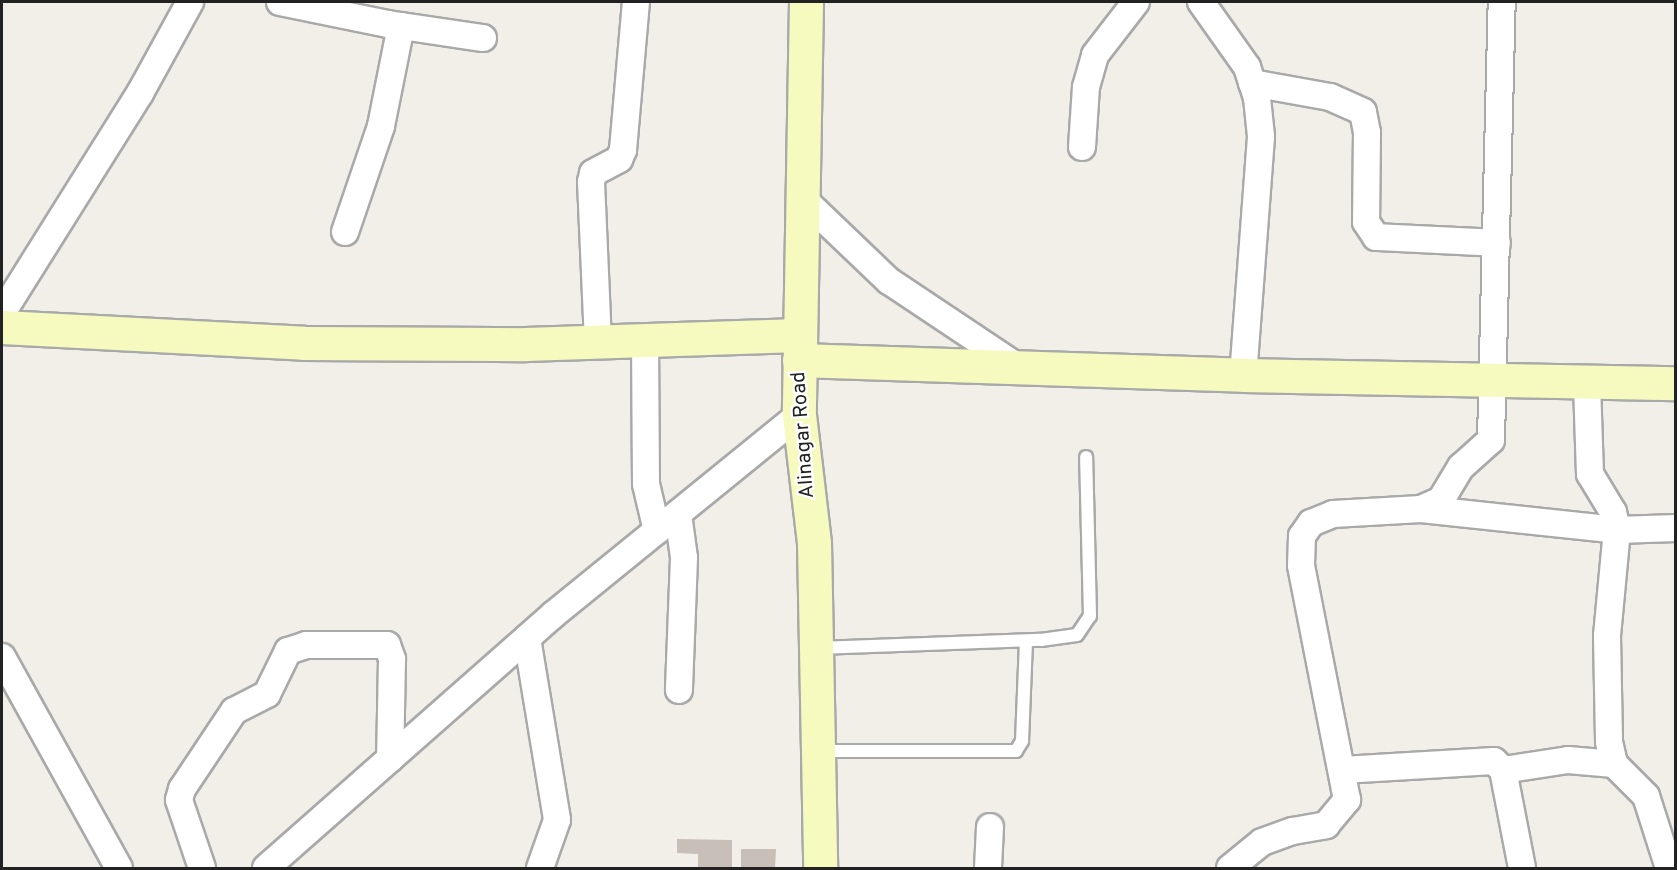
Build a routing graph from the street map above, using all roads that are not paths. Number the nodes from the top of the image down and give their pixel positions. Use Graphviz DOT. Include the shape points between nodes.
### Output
graph roads {
  1 [pos="190,2"];
  2 [pos="280,2"];
  3 [pos="636,2"];
  4 [pos="806,2"];
  5 [pos="1136,2"];
  6 [pos="1201,2"];
  7 [pos="1502,2"];
  8 [pos="401,26"];
  9 [pos="483,38"];
  10 [pos="1252,82"];
  11 [pos="1082,147"];
  12 [pos="802,198"];
  13 [pos="345,232"];
  14 [pos="1497,243"];
  15 [pos="2,313"];
  16 [pos="2,327"];
  17 [pos="645,340"];
  18 [pos="598,342"];
  19 [pos="799,347"];
  20 [pos="1018,367"];
  21 [pos="1243,375"];
  22 [pos="1495,381"];
  23 [pos="1676,383"];
  24 [pos="1587,384"];
  25 [pos="799,416"];
  26 [pos="1086,457"];
  27 [pos="1421,509"];
  28 [pos="678,514"];
  29 [pos="1676,528"];
  30 [pos="1617,530"];
  31 [pos="657,531"];
  32 [pos="527,638"];
  33 [pos="1026,641"];
  34 [pos="816,649"];
  35 [pos="2,657"];
  36 [pos="679,690"];
  37 [pos="818,751"];
  38 [pos="390,759"];
  39 [pos="1614,764"];
  40 [pos="1342,770"];
  41 [pos="1503,770"];
  42 [pos="990,827"];
  43 [pos="119,868"];
  44 [pos="202,868"];
  45 [pos="266,868"];
  46 [pos="540,868"];
  47 [pos="820,868"];
  48 [pos="988,868"];
  49 [pos="1230,868"];
  50 [pos="1522,868"];
  51 [pos="1669,868"];
  1 -- 15 [label="street" via="140,93"];
  2 -- 8 [label="street"];
  3 -- 18 [label="street" via="623,150 619,159 593,173 591,182"];
  4 -- 12 [label="street, Alinagar Road"];
  5 -- 11 [label="street" via="1095,55 1086,87"];
  6 -- 10 [label="street" via="1247,67"];
  7 -- 14 [label="street"];
  8 -- 9 [label="street"];
  8 -- 13 [label="street" via="381,126"];
  10 -- 14 [label="street" via="1330,97 1363,112 1367,132 1366,222 1376,237"];
  10 -- 21 [label="street" via="1261,137"];
  12 -- 19 [label="street, Alinagar Road"];
  12 -- 20 [label="street" via="889,281"];
  14 -- 22 [label="street"];
  16 -- 18 [label="street" via="304,343"];
  17 -- 18 [label="street"];
  17 -- 19 [label="street"];
  17 -- 31 [label="street" via="646,484"];
  19 -- 20 [label="street"];
  19 -- 25 [label="street, Alinagar Road"];
  20 -- 21 [label="street"];
  21 -- 22 [label="street"];
  22 -- 24 [label="street"];
  22 -- 27 [label="street" via="1491,440 1461,467 1440,500"];
  23 -- 24 [label="street"];
  24 -- 30 [label="street" via="1590,474 1613,512"];
  25 -- 28 [label="street"];
  25 -- 34 [label="street, Alinagar Road" via="814,543"];
  26 -- 33 [label="lane" via="1090,616 1077,635"];
  27 -- 30 [label="street"];
  27 -- 40 [label="street" via="1333,514 1311,523 1302,536 1300,565"];
  28 -- 31 [label="street"];
  28 -- 36 [label="street" via="684,558"];
  29 -- 30 [label="street"];
  30 -- 39 [label="street" via="1607,636 1609,742"];
  31 -- 32 [label="street"];
  32 -- 38 [label="street"];
  32 -- 46 [label="street" via="557,820"];
  33 -- 34 [label="lane"];
  33 -- 37 [label="lane" via="1022,741 1016,751"];
  34 -- 37 [label="street, Alinagar Road"];
  35 -- 43 [label="street"];
  37 -- 47 [label="street, Alinagar Road"];
  38 -- 44 [label="street" via="392,659 387,645 306,645 288,651 267,694 234,711 182,789 179,800"];
  38 -- 45 [label="street"];
  39 -- 41 [label="street" via="1568,760"];
  39 -- 51 [label="street" via="1646,796"];
  40 -- 41 [label="street" via="1481,759 1494,761"];
  40 -- 49 [label="street" via="1347,800 1326,825 1262,842"];
  41 -- 50 [label="street"];
  42 -- 48 [label="street"];
}
